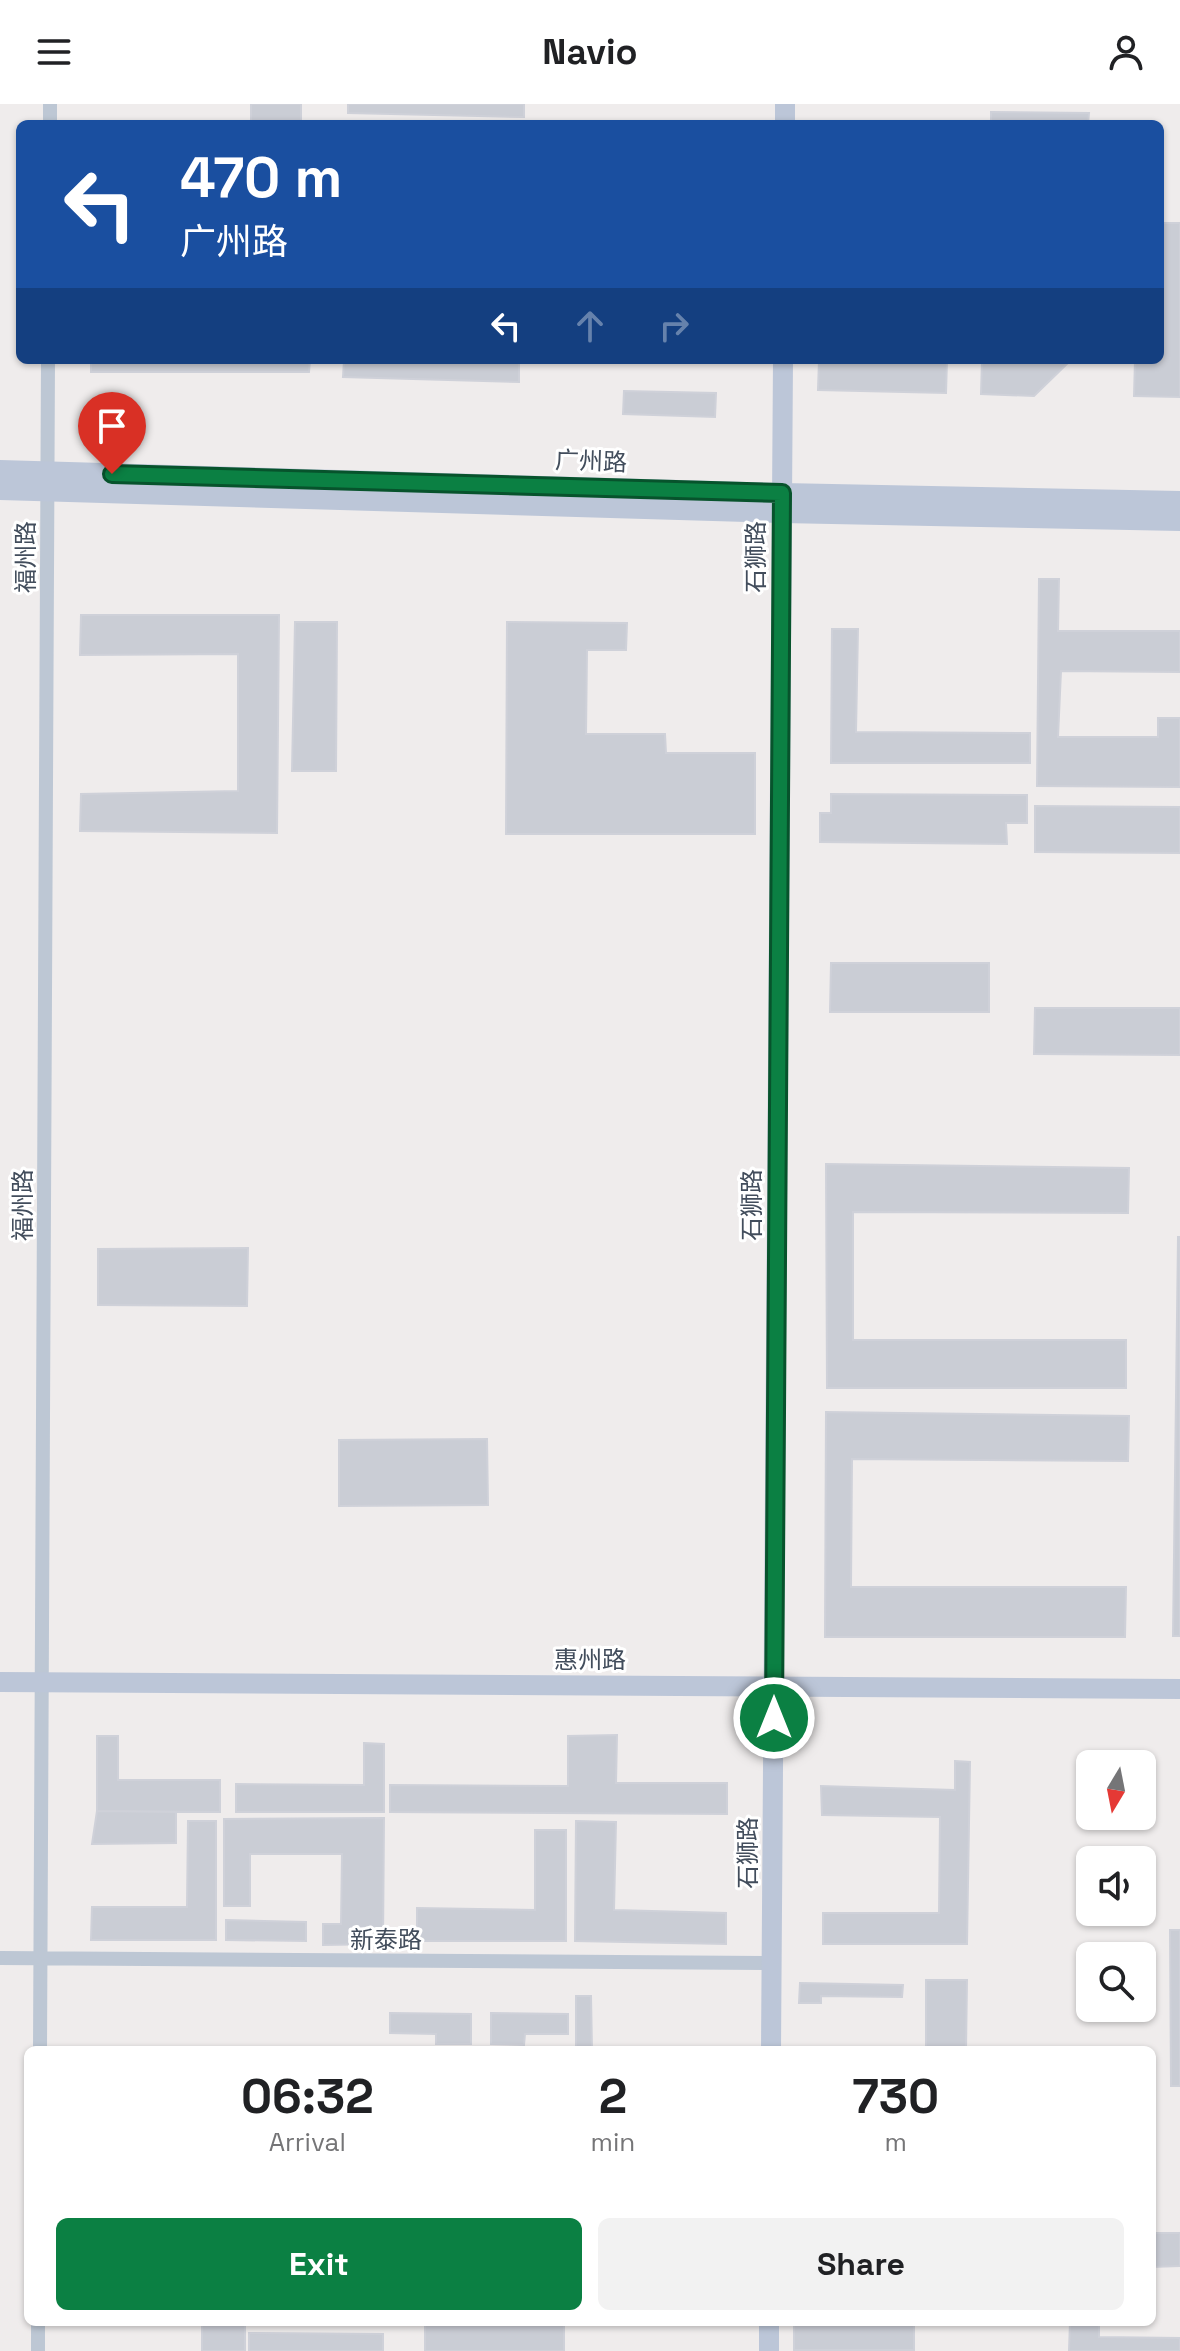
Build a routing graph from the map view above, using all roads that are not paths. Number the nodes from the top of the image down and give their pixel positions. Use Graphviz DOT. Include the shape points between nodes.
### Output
graph roads {
  1 [pos="48,364"];
  2 [pos="783,364"];
  3 [pos="0,470"];
  4 [pos="48,482"];
  5 [pos="0,490"];
  6 [pos="1180,501"];
  7 [pos="782,503"];
  8 [pos="1180,521"];
  9 [pos="0,1682"];
  10 [pos="1180,1689"];
  11 [pos="0,1958"];
  12 [pos="40,1959"];
  13 [pos="772,1963"];
  14 [pos="40,2046"];
  15 [pos="771,2046"];
  16 [pos="38,2326"];
  17 [pos="769,2326"];
  18 [pos="38,2351"];
  19 [pos="769,2351"];
  1 -- 4 [label="street, 福州路"];
  2 -- 7 [label="street, 石狮路"];
  3 -- 4 [label="street, 广州路"];
  4 -- 5 [label="street, 广州路"];
  4 -- 7 [label="street, 广州路"];
  4 -- 12 [label="street, 福州路"];
  6 -- 7 [label="street, 广州路"];
  7 -- 8 [label="street, 广州路"];
  7 -- 13 [label="street, 石狮路"];
  9 -- 10 [label="street, 惠州路"];
  11 -- 12 [label="street, 新泰路"];
  12 -- 13 [label="street, 新泰路"];
  12 -- 14 [label="street, 福州路"];
  13 -- 15 [label="street, 石狮路"];
  16 -- 18 [label="street"];
  17 -- 19 [label="street"];
}
